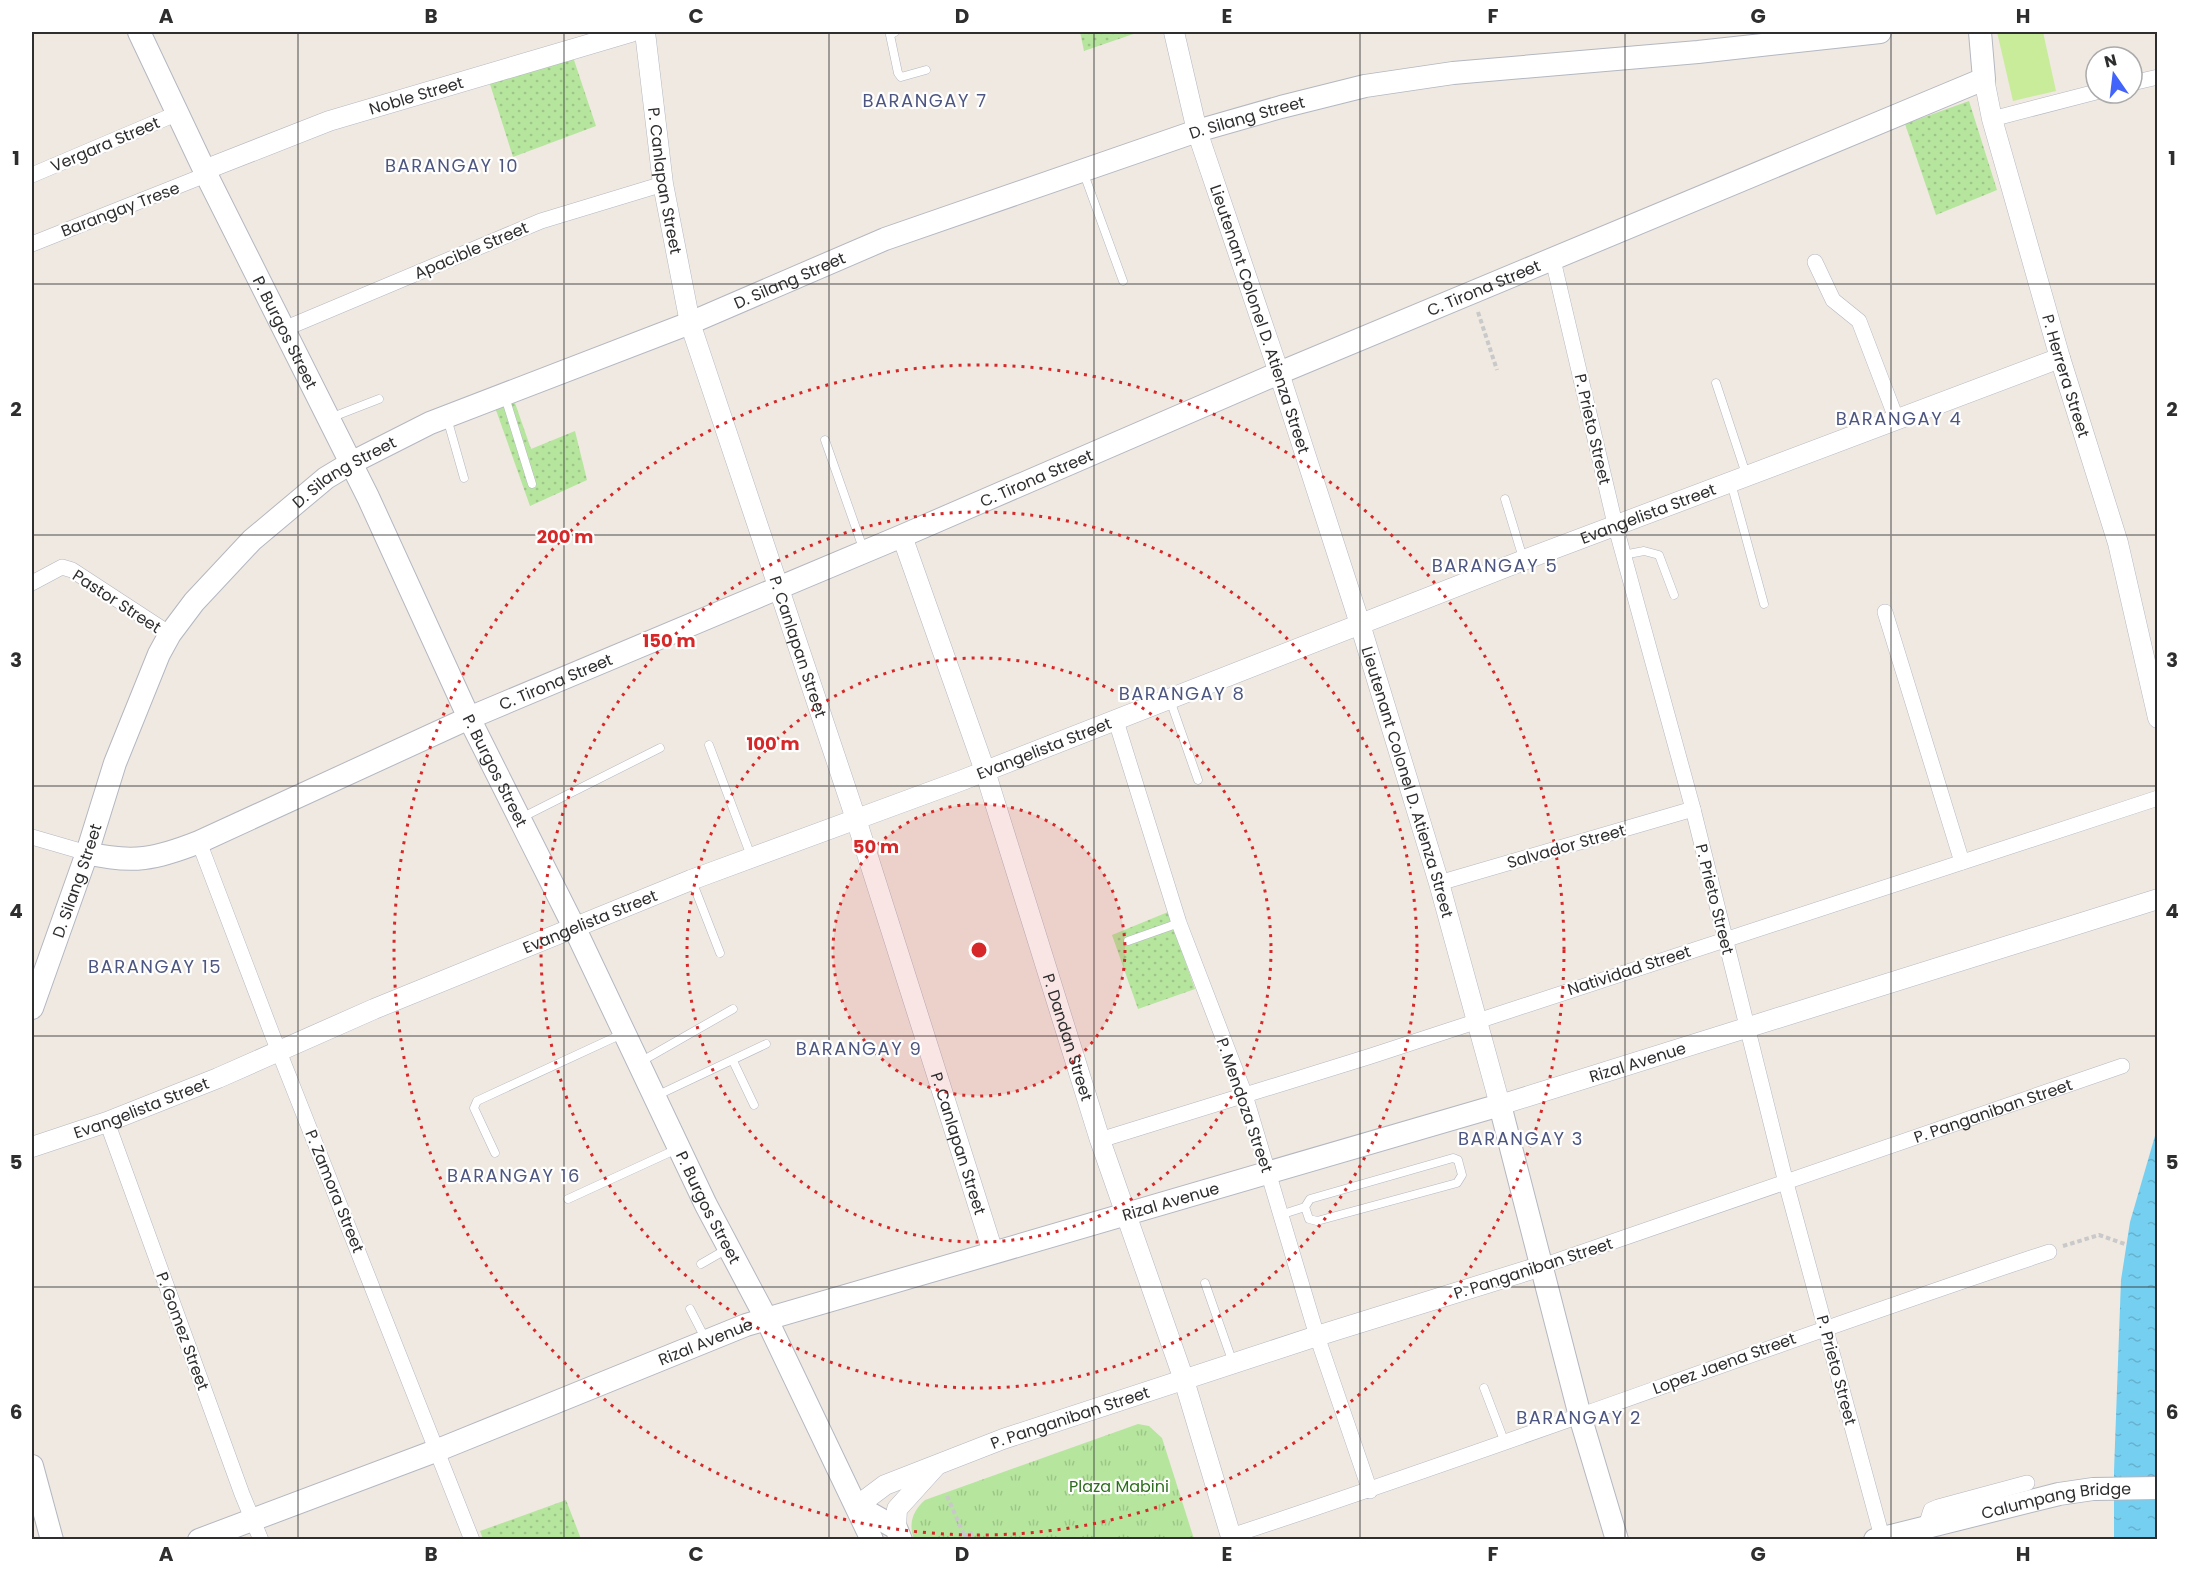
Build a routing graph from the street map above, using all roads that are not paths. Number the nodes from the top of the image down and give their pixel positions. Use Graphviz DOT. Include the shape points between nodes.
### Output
graph roads {
  1 [pos="139,32"];
  2 [pos="631,32"];
  3 [pos="645,32"];
  4 [pos="894,32"];
  5 [pos="1174,32"];
  6 [pos="1880,32"];
  7 [pos="1980,32"];
  8 [pos="926,70"];
  9 [pos="1984,79"];
  10 [pos="2084,95"];
  11 [pos="178,113"];
  12 [pos="1992,119"];
  13 [pos="1197,131"];
  14 [pos="204,170"];
  15 [pos="1083,170"];
  16 [pos="32,175"];
  17 [pos="663,184"];
  18 [pos="32,244"];
  19 [pos="1553,260"];
  20 [pos="1815,262"];
  21 [pos="1123,281"];
  22 [pos="690,323"];
  23 [pos="284,329"];
  24 [pos="2060,358"];
  25 [pos="1279,373"];
  26 [pos="1716,383"];
  27 [pos="504,393"];
  28 [pos="379,399"];
  29 [pos="447,416"];
  30 [pos="1896,418"];
  31 [pos="328,419"];
  32 [pos="825,440"];
  33 [pos="351,463"];
  34 [pos="464,478"];
  35 [pos="1739,478"];
  36 [pos="532,484"];
  37 [pos="1505,499"];
  38 [pos="1615,525"];
  39 [pos="902,536"];
  40 [pos="864,552"];
  41 [pos="1623,555"];
  42 [pos="1524,560"];
  43 [pos="32,583"];
  44 [pos="778,586"];
  45 [pos="1674,595"];
  46 [pos="1764,604"];
  47 [pos="1885,612"];
  48 [pos="1360,624"];
  49 [pos="170,634"];
  50 [pos="1170,700"];
  51 [pos="469,718"];
  52 [pos="2157,718"];
  53 [pos="1116,721"];
  54 [pos="709,746"];
  55 [pos="660,748"];
  56 [pos="985,771"];
  57 [pos="1198,780"];
  58 [pos="2157,798"];
  59 [pos="1693,809"];
  60 [pos="519,819"];
  61 [pos="856,819"];
  62 [pos="32,837"];
  63 [pos="200,842"];
  64 [pos="87,854"];
  65 [pos="752,857"];
  66 [pos="1962,862"];
  67 [pos="691,880"];
  68 [pos="1439,883"];
  69 [pos="2157,899"];
  70 [pos="1179,923"];
  71 [pos="575,930"];
  72 [pos="1725,939"];
  73 [pos="1128,941"];
  74 [pos="720,953"];
  75 [pos="32,1008"];
  76 [pos="733,1009"];
  77 [pos="1477,1020"];
  78 [pos="1749,1027"];
  79 [pos="623,1033"];
  80 [pos="766,1044"];
  81 [pos="279,1052"];
  82 [pos="734,1061"];
  83 [pos="638,1064"];
  84 [pos="2122,1066"];
  85 [pos="1245,1095"];
  86 [pos="653,1097"];
  87 [pos="754,1105"];
  88 [pos="1500,1105"];
  89 [pos="107,1122"];
  90 [pos="1100,1140"];
  91 [pos="32,1147"];
  92 [pos="678,1148"];
  93 [pos="495,1153"];
  94 [pos="1268,1173"];
  95 [pos="1786,1183"];
  96 [pos="568,1199"];
  97 [pos="1305,1207"];
  98 [pos="1124,1213"];
  99 [pos="1280,1215"];
  100 [pos="729,1248"];
  101 [pos="993,1252"];
  102 [pos="2049,1252"];
  103 [pos="701,1264"];
  104 [pos="1542,1266"];
  105 [pos="1205,1283"];
  106 [pos="690,1309"];
  107 [pos="766,1318"];
  108 [pos="1826,1327"];
  109 [pos="1317,1336"];
  110 [pos="706,1340"];
  111 [pos="1233,1364"];
  112 [pos="1184,1380"];
  113 [pos="1484,1388"];
  114 [pos="1580,1416"];
  115 [pos="1505,1443"];
  116 [pos="438,1450"];
  117 [pos="941,1461"];
  118 [pos="32,1466"];
  119 [pos="2027,1483"];
  120 [pos="2157,1488"];
  121 [pos="1370,1491"];
  122 [pos="857,1506"];
  123 [pos="253,1518"];
  124 [pos="1926,1526"];
  125 [pos="898,1534"];
  126 [pos="1231,1538"];
  127 [pos="1878,1538"];
  128 [pos="52,1539"];
  129 [pos="199,1539"];
  130 [pos="261,1539"];
  131 [pos="472,1539"];
  132 [pos="872,1539"];
  133 [pos="1617,1539"];
  1 -- 11 [label="main road, P. Burgos Street"];
  2 -- 14 [label="street, Noble Street" via="329,121"];
  3 -- 17 [label="street, P. Canlapan Street"];
  4 -- 8 [label="lane" via="890,35 898,73 901,76"];
  5 -- 13 [label="street, Lieutenant Colonel D. Atienza Street"];
  6 -- 13 [label="main road, D. Silang Street" via="1431,76 1365,86"];
  7 -- 9 [label="main road, P. Herrera Street"];
  9 -- 12 [label="street, P. Herrera Street"];
  9 -- 19 [label="main road, C. Tirona Street"];
  10 -- 12 [label="street"];
  11 -- 14 [label="main road, P. Burgos Street"];
  11 -- 16 [label="street, Vergara Street"];
  12 -- 24 [label="street, P. Herrera Street"];
  13 -- 15 [label="main road, D. Silang Street"];
  13 -- 25 [label="street, Lieutenant Colonel D. Atienza Street"];
  14 -- 18 [label="street, Barangay Trese" via="198,178"];
  14 -- 23 [label="main road, P. Burgos Street"];
  15 -- 21 [label="lane"];
  15 -- 22 [label="main road, D. Silang Street" via="885,239"];
  17 -- 22 [label="street, P. Canlapan Street"];
  17 -- 23 [label="street, Apacible Street" via="540,221"];
  19 -- 25 [label="main road, C. Tirona Street"];
  19 -- 38 [label="street, P. Prieto Street"];
  20 -- 30 [label="street" via="1833,300 1859,321"];
  22 -- 27 [label="main road, D. Silang Street"];
  22 -- 44 [label="street, P. Canlapan Street"];
  23 -- 31 [label="main road, P. Burgos Street"];
  24 -- 30 [label="street, Evangelista Street"];
  24 -- 52 [label="street, P. Herrera Street" via="2118,543"];
  25 -- 39 [label="main road, C. Tirona Street"];
  25 -- 48 [label="street, Lieutenant Colonel D. Atienza Street"];
  26 -- 35 [label="lane"];
  27 -- 29 [label="main road, D. Silang Street"];
  27 -- 36 [label="lane"];
  28 -- 31 [label="lane"];
  29 -- 33 [label="main road, D. Silang Street"];
  29 -- 34 [label="lane"];
  30 -- 35 [label="street, Evangelista Street"];
  31 -- 33 [label="main road, P. Burgos Street"];
  32 -- 40 [label="lane"];
  33 -- 49 [label="main road, D. Silang Street" via="326,478 252,540"];
  33 -- 51 [label="main road, P. Burgos Street"];
  35 -- 38 [label="street, Evangelista Street"];
  35 -- 46 [label="lane"];
  37 -- 42 [label="lane"];
  38 -- 41 [label="street, P. Prieto Street"];
  38 -- 42 [label="street, Evangelista Street"];
  39 -- 40 [label="main road, C. Tirona Street"];
  39 -- 56 [label="street, P. Dandan Street"];
  40 -- 44 [label="main road, C. Tirona Street"];
  41 -- 45 [label="lane" via="1644,551 1659,555"];
  41 -- 59 [label="street, P. Prieto Street"];
  42 -- 48 [label="street, Evangelista Street"];
  43 -- 49 [label="street, Pastor Street" via="62,567 72,570"];
  44 -- 51 [label="main road, C. Tirona Street"];
  44 -- 61 [label="street, P. Canlapan Street"];
  47 -- 66 [label="street"];
  48 -- 50 [label="street, Evangelista Street"];
  48 -- 68 [label="street, Lieutenant Colonel D. Atienza Street"];
  49 -- 64 [label="main road, D. Silang Street" via="116,763"];
  50 -- 53 [label="street, Evangelista Street"];
  50 -- 57 [label="lane"];
  51 -- 60 [label="main road, P. Burgos Street"];
  51 -- 63 [label="main road, C. Tirona Street"];
  53 -- 56 [label="street, Evangelista Street"];
  53 -- 70 [label="street, P. Mendoza Street"];
  54 -- 65 [label="lane"];
  55 -- 60 [label="lane"];
  56 -- 61 [label="street, Evangelista Street"];
  56 -- 90 [label="street, P. Dandan Street"];
  58 -- 66 [label="street, Natividad Street"];
  59 -- 68 [label="street, Salvador Street"];
  59 -- 72 [label="street, P. Prieto Street"];
  60 -- 71 [label="main road, P. Burgos Street"];
  61 -- 65 [label="street, Evangelista Street"];
  61 -- 101 [label="street, P. Canlapan Street"];
  62 -- 64 [label="street"];
  63 -- 64 [label="main road, C. Tirona Street" via="161,857 140,860"];
  63 -- 81 [label="street, P. Zamora Street"];
  64 -- 75 [label="main road, D. Silang Street"];
  65 -- 67 [label="street, Evangelista Street"];
  66 -- 72 [label="street, Natividad Street"];
  67 -- 71 [label="street, Evangelista Street"];
  67 -- 74 [label="lane"];
  68 -- 77 [label="street, Lieutenant Colonel D. Atienza Street"];
  69 -- 78 [label="street, Rizal Avenue"];
  70 -- 73 [label="lane"];
  70 -- 85 [label="street, P. Mendoza Street"];
  71 -- 79 [label="main road, P. Burgos Street"];
  71 -- 81 [label="street, Evangelista Street"];
  72 -- 77 [label="street, Natividad Street"];
  72 -- 78 [label="street, P. Prieto Street"];
  76 -- 83 [label="lane"];
  77 -- 85 [label="street, Natividad Street"];
  77 -- 88 [label="street, Lieutenant Colonel D. Atienza Street"];
  78 -- 88 [label="street, Rizal Avenue"];
  78 -- 95 [label="street, P. Prieto Street"];
  79 -- 83 [label="main road, P. Burgos Street"];
  79 -- 93 [label="lane" via="477,1101 474,1108"];
  80 -- 82 [label="lane"];
  81 -- 89 [label="street, Evangelista Street"];
  81 -- 116 [label="street, P. Zamora Street"];
  82 -- 86 [label="lane"];
  82 -- 87 [label="lane"];
  83 -- 86 [label="main road, P. Burgos Street"];
  84 -- 95 [label="street, P. Panganiban Street"];
  85 -- 90 [label="street, Natividad Street"];
  85 -- 94 [label="street, P. Mendoza Street"];
  86 -- 92 [label="main road, P. Burgos Street"];
  88 -- 94 [label="main road, Rizal Avenue"];
  88 -- 104 [label="main road, Lieutenant Colonel D. Atienza Street"];
  89 -- 91 [label="street, Evangelista Street"];
  89 -- 123 [label="street, P. Gomez Street"];
  90 -- 98 [label="street, P. Dandan Street"];
  92 -- 96 [label="lane"];
  92 -- 100 [label="main road, P. Burgos Street"];
  94 -- 98 [label="main road, Rizal Avenue"];
  94 -- 99 [label="street, P. Mendoza Street"];
  95 -- 104 [label="street, P. Panganiban Street"];
  95 -- 108 [label="street, P. Prieto Street"];
  97 -- 97 [label="lane" via="1309,1219 1317,1221 1457,1183 1462,1175 1458,1161 1453,1158 1310,1199"];
  97 -- 99 [label="lane"];
  98 -- 101 [label="main road, Rizal Avenue"];
  98 -- 112 [label="street, P. Dandan Street"];
  99 -- 109 [label="street, P. Mendoza Street"];
  100 -- 103 [label="lane"];
  100 -- 107 [label="main road, P. Burgos Street"];
  101 -- 107 [label="main road, Rizal Avenue"];
  102 -- 108 [label="street, Lopez Jaena Street"];
  104 -- 109 [label="street, P. Panganiban Street"];
  104 -- 114 [label="main road, Lieutenant Colonel D. Atienza Street"];
  105 -- 111 [label="lane"];
  106 -- 110 [label="lane"];
  107 -- 110 [label="main road, Rizal Avenue"];
  107 -- 122 [label="main road, P. Burgos Street"];
  108 -- 114 [label="street, Lopez Jaena Street"];
  108 -- 127 [label="street, P. Prieto Street"];
  109 -- 111 [label="street, P. Panganiban Street"];
  109 -- 121 [label="street, P. Mendoza Street"];
  110 -- 116 [label="main road, Rizal Avenue"];
  111 -- 112 [label="street, P. Panganiban Street"];
  112 -- 117 [label="street, P. Panganiban Street"];
  112 -- 126 [label="street, P. Dandan Street"];
  113 -- 115 [label="lane"];
  114 -- 115 [label="street, Lopez Jaena Street"];
  114 -- 133 [label="main road, Lieutenant Colonel D. Atienza Street"];
  115 -- 121 [label="street, Lopez Jaena Street"];
  116 -- 123 [label="main road, Rizal Avenue"];
  116 -- 131 [label="street, P. Zamora Street"];
  117 -- 122 [label="street, P. Panganiban Street" via="885,1485"];
  117 -- 125 [label="street, P. Panganiban Street" via="897,1509"];
  118 -- 128 [label="main road"];
  119 -- 124 [label="street" via="1938,1507 1932,1510"];
  120 -- 124 [label="main road, Calumpang Bridge" via="2060,1494"];
  121 -- 126 [label="street, Lopez Jaena Street"];
  122 -- 125 [label="main road"];
  122 -- 132 [label="main road, P. Burgos Street"];
  123 -- 129 [label="main road, Rizal Avenue"];
  123 -- 130 [label="street, P. Gomez Street"];
  124 -- 127 [label="main road, Calumpang Bridge"];
}
